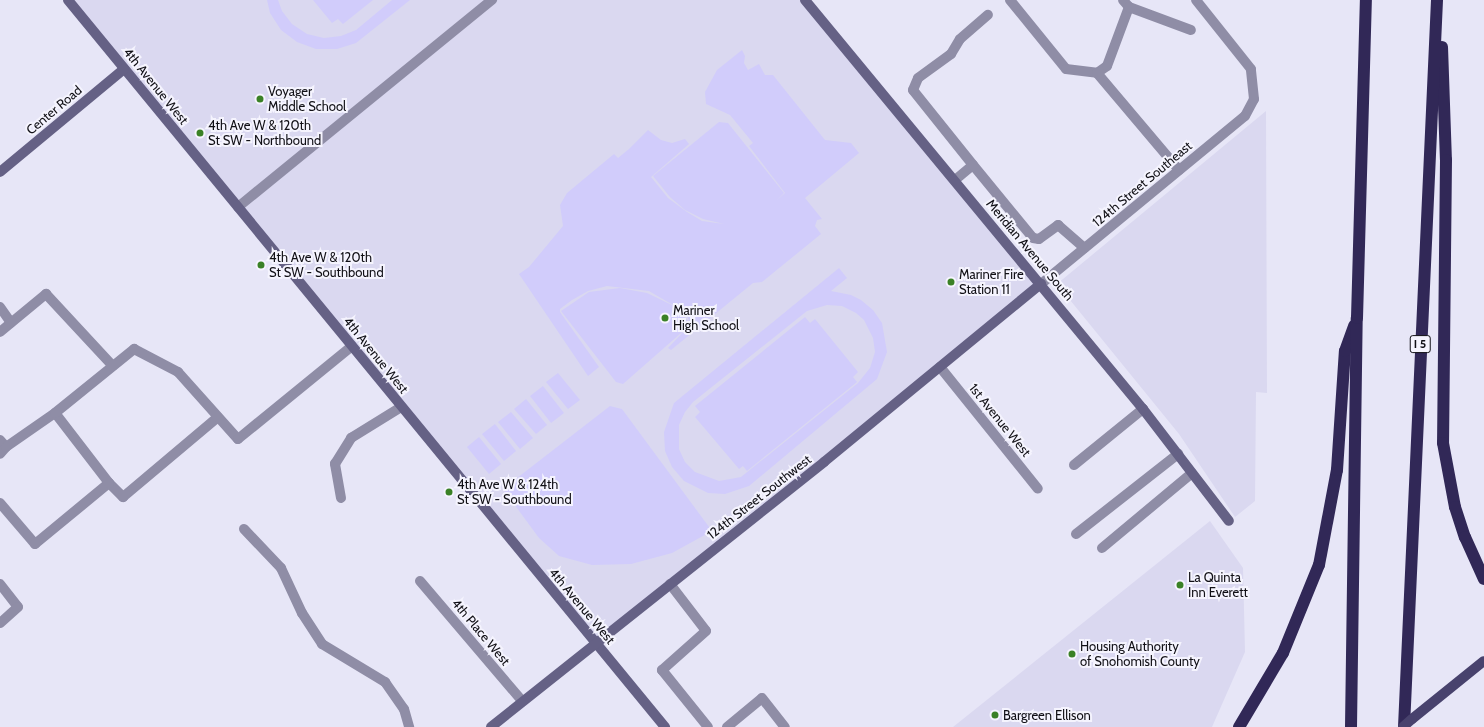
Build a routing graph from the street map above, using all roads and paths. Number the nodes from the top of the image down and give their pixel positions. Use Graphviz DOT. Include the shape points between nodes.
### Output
graph roads {
  1 [pos="68,0"];
  2 [pos="492,0"];
  3 [pos="805,0"];
  4 [pos="1010,0"];
  5 [pos="1196,0"];
  6 [pos="1366,0"];
  7 [pos="1439,0"];
  8 [pos="1126,4"];
  9 [pos="988,15"];
  10 [pos="1191,30"];
  11 [pos="124,69"];
  12 [pos="1096,73"];
  13 [pos="974,165"];
  14 [pos="1179,170"];
  15 [pos="0,172"];
  16 [pos="955,180"];
  17 [pos="238,207"];
  18 [pos="1084,248"];
  19 [pos="1041,284"];
  20 [pos="0,307"];
  21 [pos="1357,318"];
  22 [pos="11,323"];
  23 [pos="0,332"];
  24 [pos="352,346"];
  25 [pos="113,366"];
  26 [pos="940,367"];
  27 [pos="401,406"];
  28 [pos="1143,409"];
  29 [pos="55,413"];
  30 [pos="218,417"];
  31 [pos="2,447"];
  32 [pos="1178,454"];
  33 [pos="1074,466"];
  34 [pos="1192,473"];
  35 [pos="109,483"];
  36 [pos="1038,489"];
  37 [pos="341,498"];
  38 [pos="0,503"];
  39 [pos="1229,521"];
  40 [pos="244,529"];
  41 [pos="1076,534"];
  42 [pos="1102,548"];
  43 [pos="1484,579"];
  44 [pos="420,581"];
  45 [pos="0,584"];
  46 [pos="670,584"];
  47 [pos="0,623"];
  48 [pos="596,642"];
  49 [pos="1484,661"];
  50 [pos="522,701"];
  51 [pos="409,727"];
  52 [pos="491,727"];
  53 [pos="665,727"];
  54 [pos="708,727"];
  55 [pos="727,727"];
  56 [pos="785,727"];
  57 [pos="1239,727"];
  58 [pos="1351,727"];
  59 [pos="1403,727"];
  1 -- 11 [label="street, 4th Avenue West"];
  2 -- 17 [label="street"];
  3 -- 16 [label="street, Meridian Avenue South"];
  4 -- 12 [label="street" via="1066,69"];
  5 -- 14 [label="street, 124th Street Southeast" via="1251,69 1254,98 1245,116"];
  6 -- 21 [label="highway"];
  7 -- 43 [label="highway" via="1446,160 1443,443 1455,507"];
  7 -- 59 [label="highway, I 5"];
  8 -- 10 [label="street"];
  8 -- 12 [label="street" via="1107,66"];
  9 -- 13 [label="street" via="960,39 951,54 918,78 914,90"];
  11 -- 15 [label="street, Center Road"];
  11 -- 17 [label="street, 4th Avenue West"];
  12 -- 14 [label="street"];
  13 -- 16 [label="street"];
  13 -- 18 [label="street" via="1033,238 1039,239 1058,225"];
  14 -- 18 [label="street, 124th Street Southeast"];
  16 -- 19 [label="street, Meridian Avenue South"];
  17 -- 24 [label="street, 4th Avenue West"];
  18 -- 19 [label="street, 124th Street Southeast"];
  19 -- 26 [label="street, 124th Street Southwest"];
  19 -- 28 [label="street, Meridian Avenue South"];
  20 -- 22 [label="street"];
  21 -- 57 [label="highway" via="1345,351 1337,470 1320,565 1283,653"];
  21 -- 58 [label="highway"];
  22 -- 23 [label="street"];
  22 -- 25 [label="street" via="46,294"];
  24 -- 27 [label="street, 4th Avenue West"];
  24 -- 30 [label="street" via="238,438"];
  25 -- 29 [label="street"];
  25 -- 30 [label="street" via="134,349 178,372"];
  26 -- 36 [label="street, 1st Avenue West"];
  26 -- 46 [label="street, 124th Street Southwest"];
  27 -- 37 [label="street" via="351,438 335,464"];
  27 -- 48 [label="street, 4th Avenue West"];
  28 -- 32 [label="street, Meridian Avenue South"];
  28 -- 33 [label="street"];
  29 -- 31 [label="street"];
  29 -- 35 [label="street"];
  30 -- 35 [label="street" via="123,497"];
  32 -- 34 [label="street, Meridian Avenue South"];
  32 -- 41 [label="street"];
  34 -- 39 [label="street, Meridian Avenue South"];
  34 -- 42 [label="street"];
  35 -- 38 [label="street" via="35,544"];
  40 -- 51 [label="street" via="281,568 302,613 322,644 385,682 404,709"];
  44 -- 50 [label="street, 4th Place West"];
  45 -- 47 [label="street" via="18,607"];
  46 -- 48 [label="street, 124th Street Southwest"];
  46 -- 54 [label="street" via="706,631 662,670"];
  48 -- 50 [label="street, 124th Street Southwest"];
  48 -- 53 [label="street, 4th Avenue West"];
  49 -- 59 [label="main road, bridge"];
  50 -- 52 [label="street, 124th Street Southwest"];
  55 -- 56 [label="street" via="762,698"];
}
